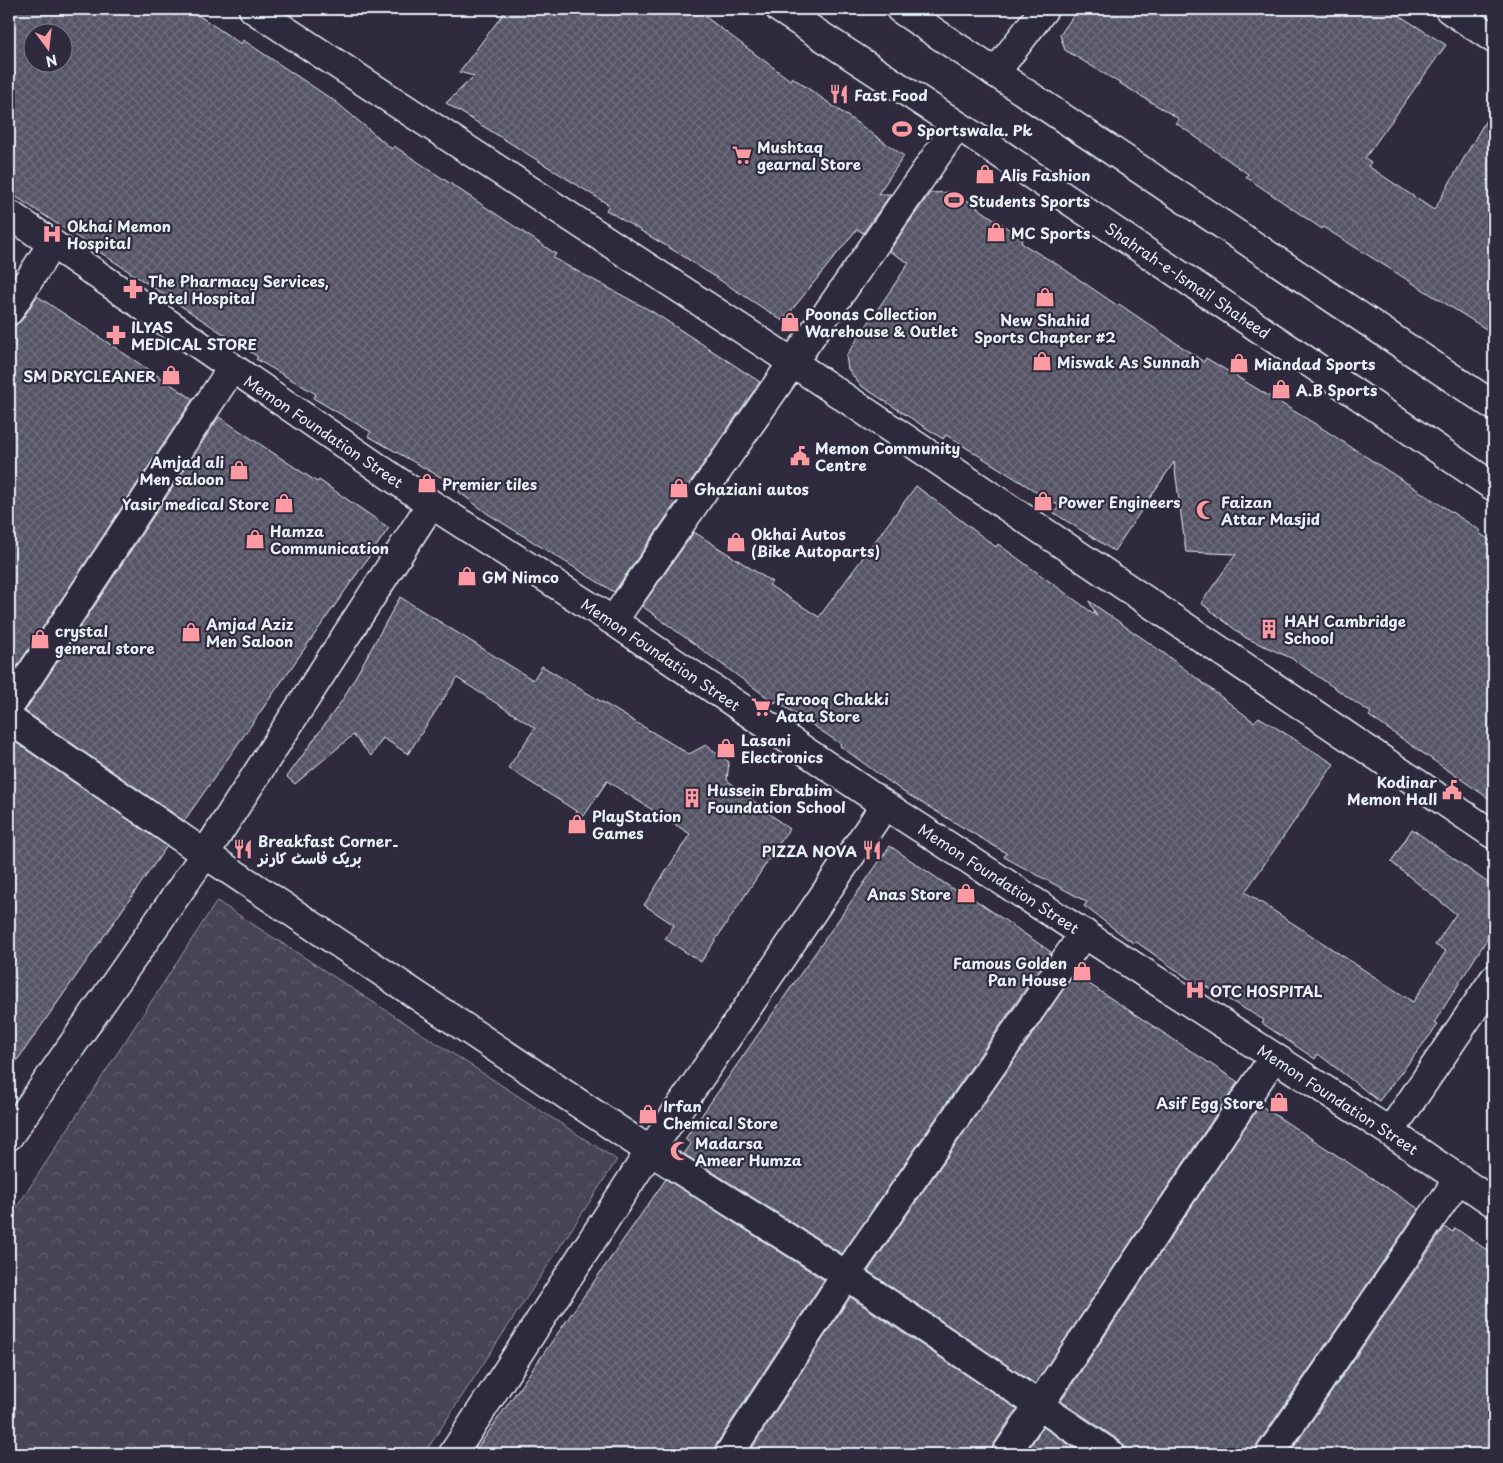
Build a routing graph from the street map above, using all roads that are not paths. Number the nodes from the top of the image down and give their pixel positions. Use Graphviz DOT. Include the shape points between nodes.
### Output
graph roads {
  1 [pos="253,9"];
  2 [pos="780,9"];
  3 [pos="900,9"];
  4 [pos="1044,9"];
  5 [pos="1449,9"];
  6 [pos="1494,39"];
  7 [pos="995,73"];
  8 [pos="957,126"];
  9 [pos="9,214"];
  10 [pos="52,244"];
  11 [pos="9,311"];
  12 [pos="792,362"];
  13 [pos="232,368"];
  14 [pos="1494,406"];
  15 [pos="1494,487"];
  16 [pos="431,504"];
  17 [pos="613,621"];
  18 [pos="9,707"];
  19 [pos="9,719"];
  20 [pos="885,805"];
  21 [pos="1494,835"];
  22 [pos="206,854"];
  23 [pos="1084,933"];
  24 [pos="1494,979"];
  25 [pos="1274,1057"];
  26 [pos="1390,1132"];
  27 [pos="9,1136"];
  28 [pos="650,1151"];
  29 [pos="1459,1178"];
  30 [pos="1494,1202"];
  31 [pos="846,1275"];
  32 [pos="1038,1406"];
  33 [pos="453,1454"];
  34 [pos="729,1454"];
  35 [pos="1006,1454"];
  36 [pos="1111,1454"];
  37 [pos="1270,1454"];
  1 -- 12 [label="street"];
  2 -- 8 [label="street, Shahrah-e-Ismail Shaheed"];
  3 -- 7 [label="street"];
  4 -- 7 [label="street"];
  5 -- 6 [label="street"];
  7 -- 14 [label="street"];
  8 -- 12 [label="street"];
  8 -- 15 [label="street, Shahrah-e-Ismail Shaheed"];
  9 -- 10 [label="street, Memon Foundation Street"];
  10 -- 11 [label="street"];
  10 -- 13 [label="street, Memon Foundation Street"];
  12 -- 17 [label="street"];
  12 -- 21 [label="street"];
  13 -- 16 [label="street, Memon Foundation Street"];
  13 -- 18 [label="street"];
  16 -- 17 [label="street, Memon Foundation Street"];
  16 -- 22 [label="street"];
  17 -- 20 [label="street, Memon Foundation Street"];
  19 -- 22 [label="street"];
  20 -- 23 [label="street, Memon Foundation Street"];
  20 -- 28 [label="street"];
  22 -- 27 [label="street"];
  22 -- 28 [label="street"];
  23 -- 25 [label="street, Memon Foundation Street"];
  23 -- 31 [label="street"];
  24 -- 26 [label="street"];
  25 -- 26 [label="street, Memon Foundation Street"];
  25 -- 32 [label="street"];
  26 -- 29 [label="street, Memon Foundation Street"];
  28 -- 31 [label="street"];
  28 -- 33 [label="street"];
  29 -- 30 [label="street, Memon Foundation Street"];
  29 -- 37 [label="street"];
  31 -- 32 [label="street"];
  31 -- 34 [label="street"];
  32 -- 35 [label="street"];
  32 -- 36 [label="street"];
}
